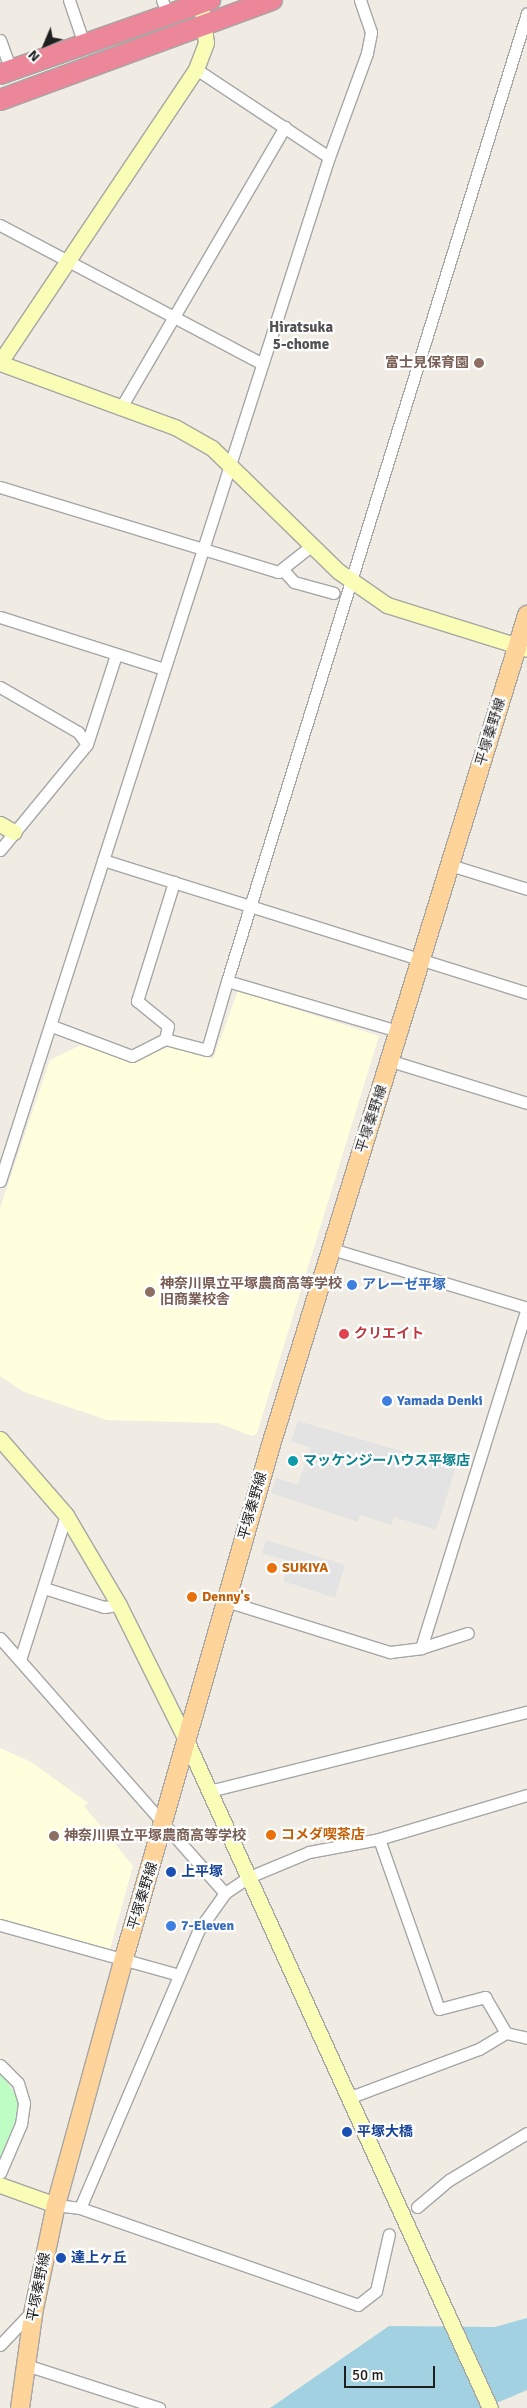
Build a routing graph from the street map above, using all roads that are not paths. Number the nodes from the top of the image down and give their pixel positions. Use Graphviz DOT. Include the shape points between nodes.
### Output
graph roads {
  1 [pos="69,0"];
  2 [pos="272,0"];
  3 [pos="360,0"];
  4 [pos="206,2"];
  5 [pos="165,8"];
  6 [pos="527,13"];
  7 [pos="207,24"];
  8 [pos="0,40"];
  9 [pos="84,44"];
  10 [pos="196,69"];
  11 [pos="5,72"];
  12 [pos="0,100"];
  13 [pos="285,127"];
  14 [pos="329,157"];
  15 [pos="0,225"];
  16 [pos="68,261"];
  17 [pos="172,318"];
  18 [pos="0,362"];
  19 [pos="262,364"];
  20 [pos="120,409"];
  21 [pos="230,464"];
  22 [pos="0,486"];
  23 [pos="311,546"];
  24 [pos="202,550"];
  25 [pos="284,571"];
  26 [pos="351,582"];
  27 [pos="334,593"];
  28 [pos="527,615"];
  29 [pos="0,617"];
  30 [pos="522,648"];
  31 [pos="116,655"];
  32 [pos="164,670"];
  33 [pos="0,688"];
  34 [pos="86,744"];
  35 [pos="0,824"];
  36 [pos="14,832"];
  37 [pos="0,850"];
  38 [pos="103,860"];
  39 [pos="450,865"];
  40 [pos="174,882"];
  41 [pos="527,889"];
  42 [pos="251,906"];
  43 [pos="420,959"];
  44 [pos="227,981"];
  45 [pos="527,993"];
  46 [pos="52,1026"];
  47 [pos="398,1031"];
  48 [pos="165,1038"];
  49 [pos="391,1061"];
  50 [pos="527,1102"];
  51 [pos="0,1181"];
  52 [pos="332,1249"];
  53 [pos="527,1308"];
  54 [pos="0,1439"];
  55 [pos="66,1515"];
  56 [pos="44,1588"];
  57 [pos="226,1601"];
  58 [pos="119,1605"];
  59 [pos="468,1633"];
  60 [pos="0,1638"];
  61 [pos="421,1648"];
  62 [pos="20,1660"];
  63 [pos="527,1712"];
  64 [pos="186,1740"];
  65 [pos="209,1791"];
  66 [pos="527,1795"];
  67 [pos="164,1828"];
  68 [pos="379,1839"];
  69 [pos="249,1877"];
  70 [pos="225,1894"];
  71 [pos="0,1926"];
  72 [pos="124,1958"];
  73 [pos="179,1975"];
  74 [pos="506,2033"];
  75 [pos="527,2038"];
  76 [pos="0,2065"];
  77 [pos="348,2098"];
  78 [pos="527,2134"];
  79 [pos="0,2173"];
  80 [pos="0,2186"];
  81 [pos="56,2206"];
  82 [pos="417,2207"];
  83 [pos="80,2208"];
  84 [pos="388,2234"];
  85 [pos="34,2309"];
  86 [pos="0,2345"];
  87 [pos="26,2365"];
  88 [pos="20,2408"];
  89 [pos="159,2408"];
  90 [pos="490,2408"];
  1 -- 9 [label="street"];
  2 -- 7 [label="highway"];
  3 -- 14 [label="street" via="371,32 367,53"];
  4 -- 5 [label="highway"];
  4 -- 7 [label="street"];
  5 -- 9 [label="highway"];
  6 -- 26 [label="street"];
  7 -- 10 [label="street" via="206,43"];
  7 -- 12 [label="highway"];
  8 -- 11 [label="street"];
  9 -- 11 [label="highway"];
  10 -- 13 [label="street"];
  10 -- 16 [label="street"];
  13 -- 14 [label="street"];
  13 -- 17 [label="street"];
  14 -- 19 [label="street"];
  15 -- 16 [label="street"];
  16 -- 17 [label="street"];
  16 -- 18 [label="street"];
  17 -- 19 [label="street"];
  17 -- 20 [label="street"];
  18 -- 20 [label="street"];
  19 -- 21 [label="street"];
  20 -- 21 [label="street" via="175,428"];
  21 -- 23 [label="street"];
  21 -- 24 [label="street"];
  22 -- 24 [label="street"];
  23 -- 25 [label="street"];
  23 -- 26 [label="street"];
  24 -- 25 [label="street"];
  24 -- 32 [label="street"];
  25 -- 27 [label="street" via="294,582"];
  26 -- 30 [label="street" via="387,605"];
  26 -- 42 [label="street"];
  28 -- 30 [label="main road, 平塚秦野線"];
  29 -- 31 [label="street"];
  30 -- 39 [label="main road, 平塚秦野線"];
  31 -- 32 [label="street"];
  31 -- 34 [label="street"];
  32 -- 38 [label="street"];
  33 -- 34 [label="street" via="78,732"];
  34 -- 36 [label="street"];
  35 -- 36 [label="street"];
  36 -- 37 [label="street"];
  38 -- 40 [label="street"];
  38 -- 46 [label="street"];
  39 -- 41 [label="street"];
  39 -- 43 [label="main road, 平塚秦野線"];
  40 -- 42 [label="street"];
  40 -- 48 [label="street" via="137,1002 168,1026"];
  42 -- 43 [label="street"];
  42 -- 44 [label="street"];
  43 -- 45 [label="street"];
  43 -- 47 [label="main road, 平塚秦野線"];
  44 -- 47 [label="street"];
  44 -- 48 [label="street" via="206,1050"];
  46 -- 48 [label="street" via="132,1056"];
  46 -- 51 [label="street"];
  47 -- 49 [label="main road, 平塚秦野線"];
  49 -- 50 [label="street"];
  49 -- 52 [label="main road, 平塚秦野線"];
  52 -- 53 [label="street"];
  52 -- 57 [label="main road, 平塚秦野線"];
  53 -- 61 [label="street"];
  54 -- 55 [label="street"];
  55 -- 56 [label="street"];
  55 -- 58 [label="street"];
  56 -- 58 [label="street" via="104,1607"];
  56 -- 62 [label="street"];
  57 -- 61 [label="street" via="390,1652"];
  57 -- 64 [label="main road, 平塚秦野線"];
  58 -- 64 [label="street"];
  59 -- 61 [label="street"];
  60 -- 62 [label="street"];
  62 -- 67 [label="street"];
  63 -- 65 [label="street"];
  64 -- 65 [label="street"];
  64 -- 67 [label="main road, 平塚秦野線"];
  65 -- 69 [label="street"];
  66 -- 68 [label="street"];
  67 -- 70 [label="street"];
  67 -- 72 [label="main road, 平塚秦野線"];
  68 -- 69 [label="street" via="309,1852"];
  68 -- 74 [label="street" via="439,2009 486,1996"];
  69 -- 70 [label="street"];
  69 -- 77 [label="street"];
  70 -- 73 [label="street" via="198,1931"];
  71 -- 72 [label="street"];
  72 -- 73 [label="street"];
  72 -- 81 [label="main road, 平塚秦野線"];
  73 -- 83 [label="street"];
  74 -- 75 [label="street"];
  74 -- 77 [label="street" via="478,2049"];
  76 -- 79 [label="street" via="18,2083 24,2102 21,2124"];
  77 -- 90 [label="street"];
  78 -- 82 [label="street" via="450,2180"];
  80 -- 81 [label="street"];
  81 -- 83 [label="street"];
  81 -- 85 [label="main road, 平塚秦野線"];
  83 -- 84 [label="street" via="358,2305 376,2291"];
  85 -- 86 [label="street"];
  85 -- 87 [label="main road, 平塚秦野線"];
  87 -- 88 [label="main road, 平塚秦野線"];
  87 -- 89 [label="street"];
}
